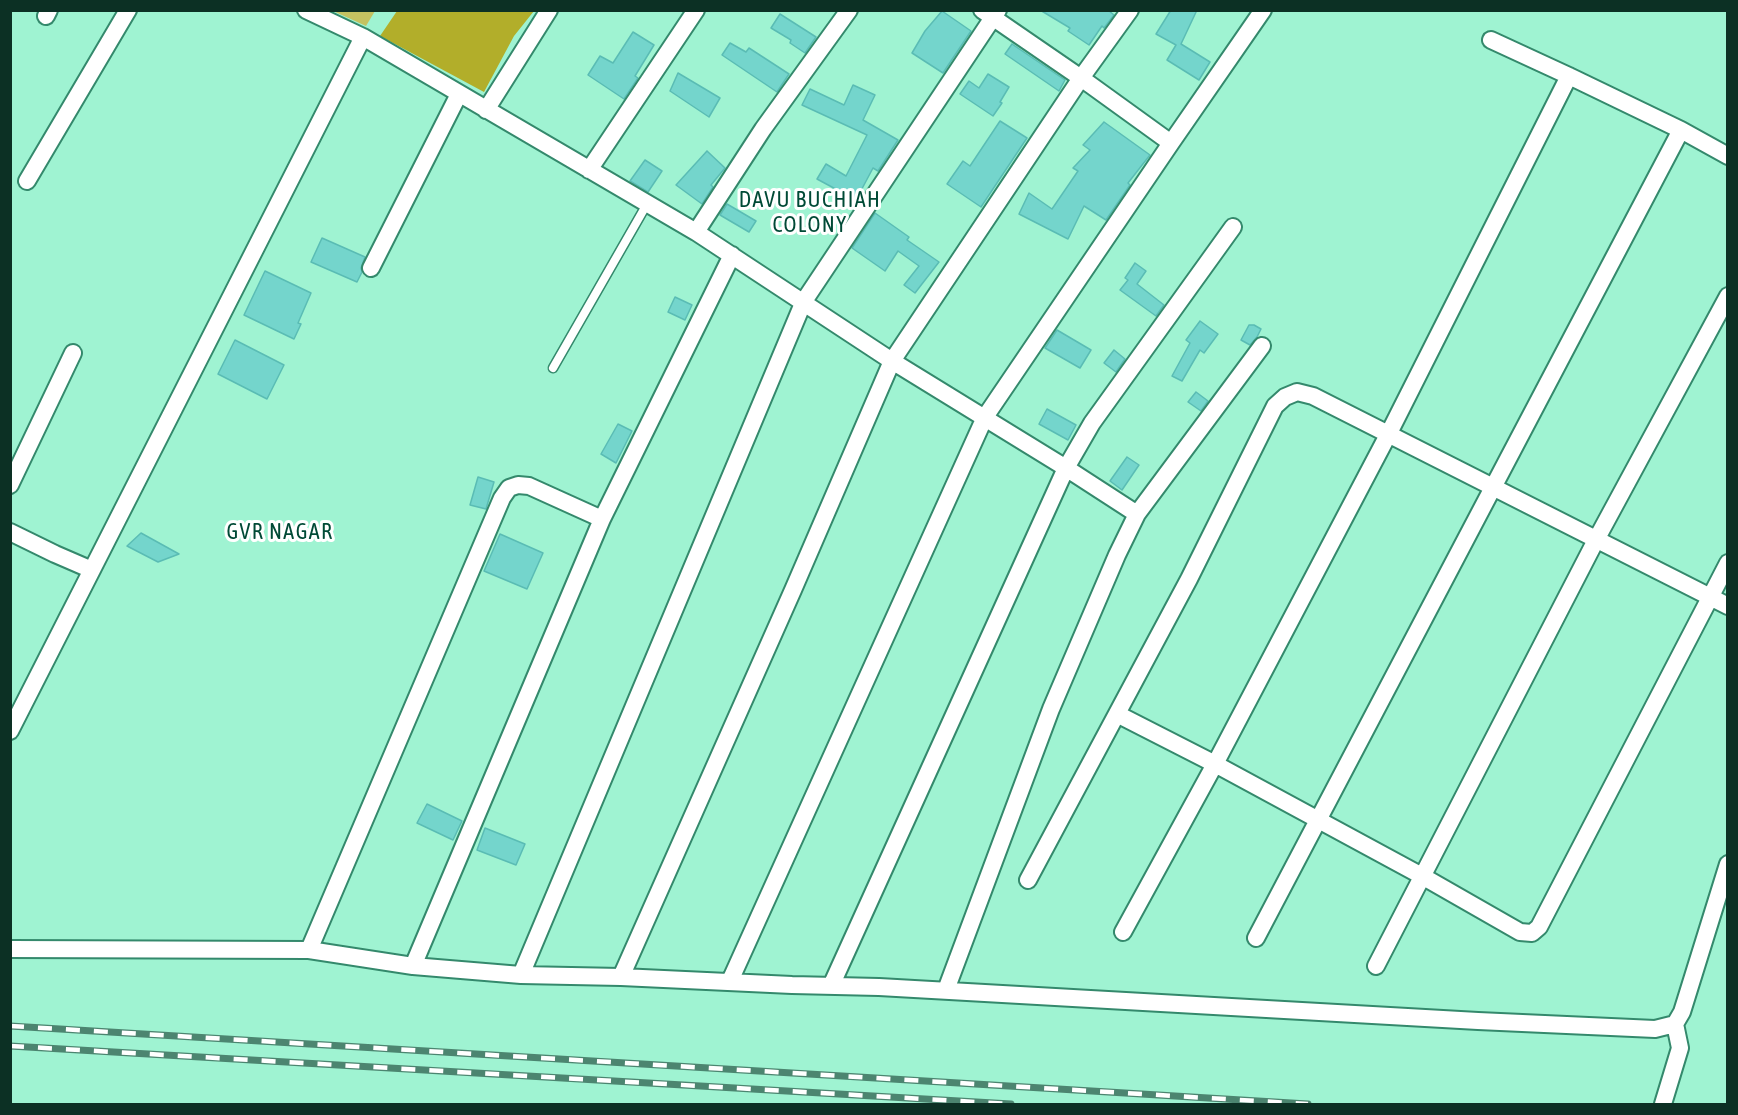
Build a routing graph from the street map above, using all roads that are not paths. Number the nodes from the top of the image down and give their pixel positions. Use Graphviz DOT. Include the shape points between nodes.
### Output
graph roads {
  1 [pos="128,10"];
  2 [pos="306,10"];
  3 [pos="549,10"];
  4 [pos="696,10"];
  5 [pos="849,10"];
  6 [pos="1130,10"];
  7 [pos="1263,10"];
  8 [pos="991,13"];
  9 [pos="363,38"];
  10 [pos="1491,40"];
  11 [pos="1569,76"];
  12 [pos="1082,78"];
  13 [pos="459,94"];
  14 [pos="486,110"];
  15 [pos="1681,130"];
  16 [pos="1171,142"];
  17 [pos="1728,156"];
  18 [pos="589,170"];
  19 [pos="27,181"];
  20 [pos="647,204"];
  21 [pos="1233,227"];
  22 [pos="696,232"];
  23 [pos="732,255"];
  24 [pos="371,268"];
  25 [pos="1728,296"];
  26 [pos="804,301"];
  27 [pos="1262,346"];
  28 [pos="73,353"];
  29 [pos="892,360"];
  30 [pos="553,368"];
  31 [pos="985,417"];
  32 [pos="1389,433"];
  33 [pos="1066,468"];
  34 [pos="10,485"];
  35 [pos="1493,486"];
  36 [pos="1137,514"];
  37 [pos="602,519"];
  38 [pos="10,532"];
  39 [pos="1596,540"];
  40 [pos="1728,563"];
  41 [pos="92,570"];
  42 [pos="1710,597"];
  43 [pos="1728,606"];
  44 [pos="1117,714"];
  45 [pos="10,731"];
  46 [pos="1215,764"];
  47 [pos="1319,820"];
  48 [pos="1728,864"];
  49 [pos="1422,876"];
  50 [pos="1028,880"];
  51 [pos="1123,932"];
  52 [pos="1256,938"];
  53 [pos="10,949"];
  54 [pos="309,950"];
  55 [pos="413,966"];
  56 [pos="1376,966"];
  57 [pos="520,975"];
  58 [pos="621,977"];
  59 [pos="730,981"];
  60 [pos="831,986"];
  61 [pos="946,990"];
  62 [pos="1678,1018"];
  63 [pos="1663,1104"];
  1 -- 19 [label="street"];
  2 -- 9 [label="street"];
  3 -- 14 [label="street"];
  4 -- 18 [label="street"];
  5 -- 22 [label="street" via="763,129"];
  6 -- 12 [label="street"];
  7 -- 16 [label="street"];
  8 -- 12 [label="street"];
  8 -- 26 [label="street"];
  9 -- 13 [label="street"];
  9 -- 41 [label="street"];
  10 -- 11 [label="street"];
  11 -- 15 [label="street"];
  11 -- 32 [label="street"];
  12 -- 16 [label="street"];
  12 -- 29 [label="street"];
  13 -- 14 [label="street"];
  13 -- 24 [label="street"];
  14 -- 18 [label="street"];
  15 -- 17 [label="street"];
  15 -- 35 [label="street"];
  16 -- 31 [label="street"];
  18 -- 20 [label="street"];
  20 -- 22 [label="street"];
  20 -- 30 [label="lane"];
  21 -- 33 [label="street" via="1092,423"];
  22 -- 23 [label="street"];
  23 -- 26 [label="street"];
  23 -- 37 [label="street"];
  25 -- 39 [label="street"];
  26 -- 29 [label="street"];
  26 -- 57 [label="street"];
  27 -- 36 [label="street"];
  28 -- 34 [label="street"];
  29 -- 31 [label="street"];
  29 -- 58 [label="street"];
  31 -- 33 [label="street"];
  31 -- 59 [label="street"];
  32 -- 35 [label="street"];
  32 -- 44 [label="street" via="1297,392 1275,406"];
  32 -- 46 [label="street"];
  33 -- 36 [label="street"];
  33 -- 60 [label="street"];
  35 -- 39 [label="street"];
  35 -- 47 [label="street"];
  36 -- 61 [label="street" via="1052,709"];
  37 -- 54 [label="street" via="529,486 509,488 502,498"];
  37 -- 55 [label="street"];
  38 -- 41 [label="street"];
  39 -- 42 [label="street"];
  39 -- 49 [label="street"];
  40 -- 42 [label="street"];
  41 -- 45 [label="street"];
  42 -- 43 [label="street"];
  42 -- 49 [label="street" via="1539,927 1532,933 1520,932"];
  44 -- 46 [label="street"];
  44 -- 50 [label="street"];
  46 -- 47 [label="street"];
  46 -- 51 [label="street"];
  47 -- 49 [label="street"];
  47 -- 52 [label="street"];
  48 -- 62 [label="street"];
  49 -- 56 [label="street"];
  53 -- 54 [label="street"];
  54 -- 55 [label="street"];
  55 -- 57 [label="street"];
  57 -- 58 [label="street"];
  58 -- 59 [label="street"];
  59 -- 60 [label="street"];
  60 -- 61 [label="street"];
  61 -- 62 [label="street" via="1655,1029"];
  62 -- 63 [label="street" via="1680,1048"];
}
